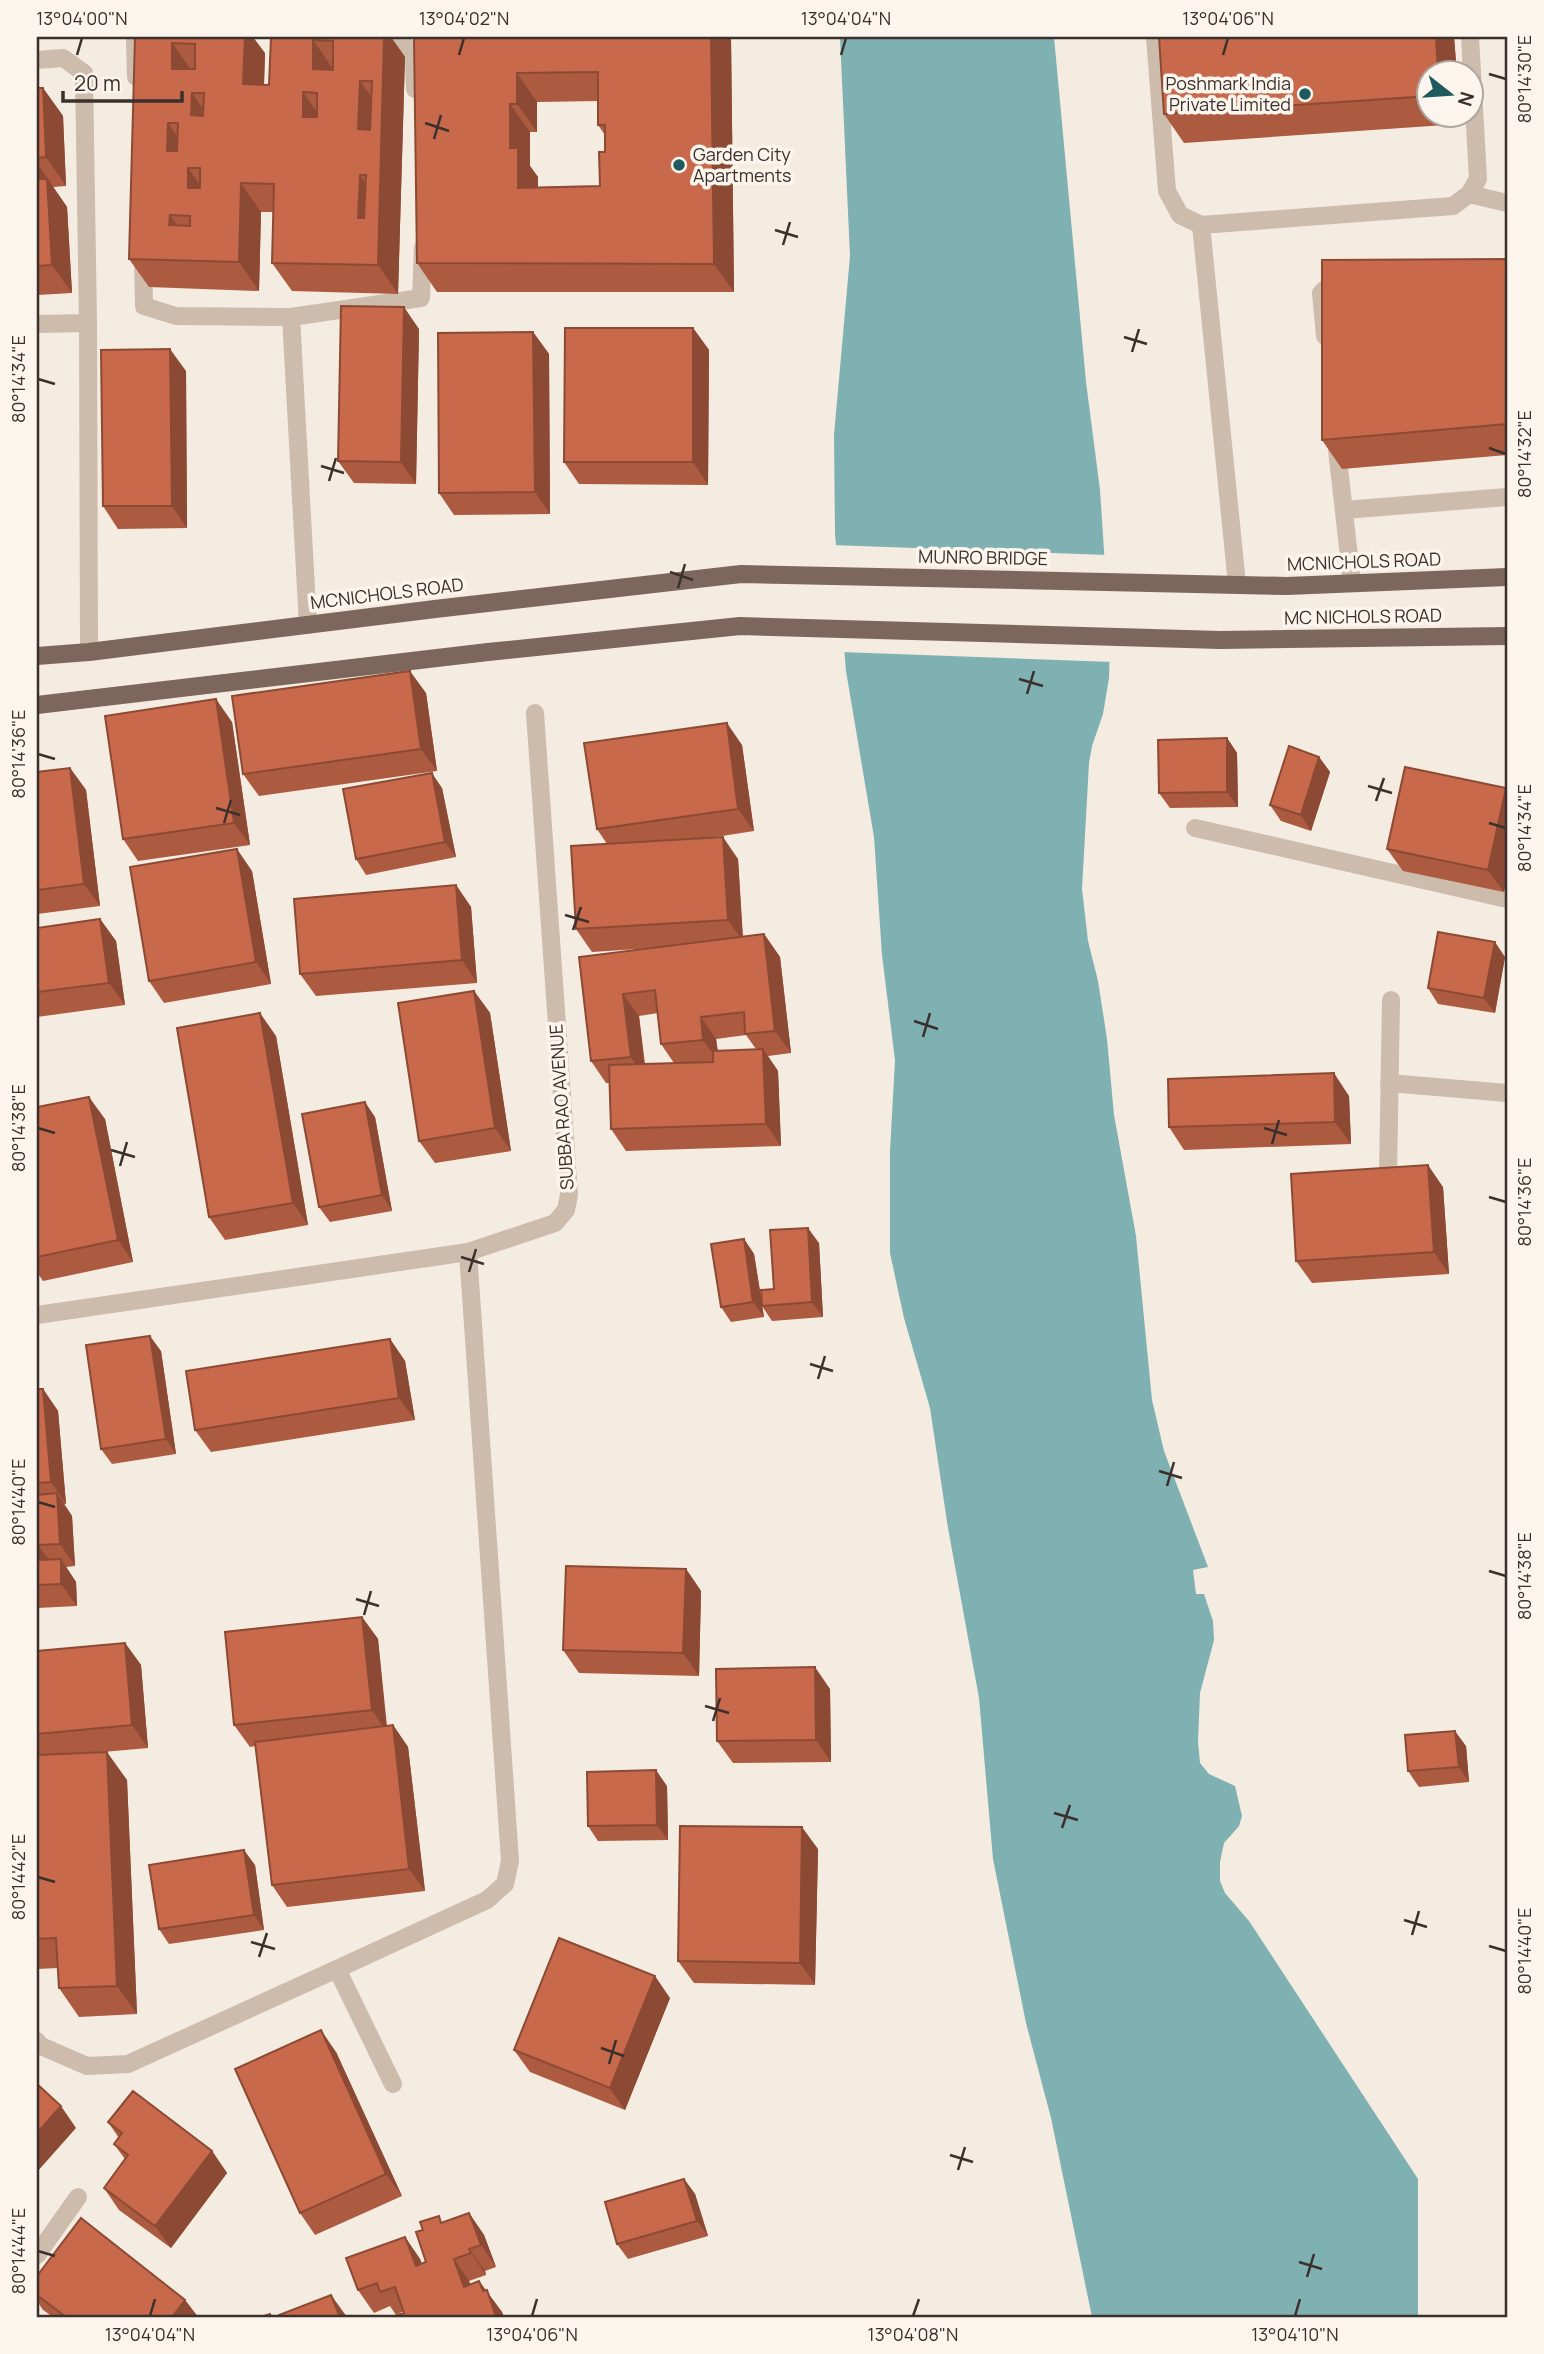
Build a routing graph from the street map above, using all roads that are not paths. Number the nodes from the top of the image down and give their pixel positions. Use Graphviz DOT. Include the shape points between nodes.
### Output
graph roads {
  1 [pos="397,37"];
  2 [pos="1154,37"];
  3 [pos="1470,37"];
  4 [pos="171,40"];
  5 [pos="37,60"];
  6 [pos="137,97"];
  7 [pos="416,107"];
  8 [pos="1469,194"];
  9 [pos="1507,203"];
  10 [pos="423,225"];
  11 [pos="1201,225"];
  12 [pos="142,237"];
  13 [pos="1358,285"];
  14 [pos="291,317"];
  15 [pos="88,323"];
  16 [pos="37,324"];
  17 [pos="1327,357"];
  18 [pos="1335,427"];
  19 [pos="1507,497"];
  20 [pos="1344,510"];
  21 [pos="741,574"];
  22 [pos="1507,577"];
  23 [pos="1352,583"];
  24 [pos="1230,584"];
  25 [pos="308,625"];
  26 [pos="1507,636"];
  27 [pos="89,652"];
  28 [pos="37,656"];
  29 [pos="37,705"];
  30 [pos="535,713"];
  31 [pos="1195,828"];
  32 [pos="1507,899"];
  33 [pos="1391,1000"];
  34 [pos="1389,1083"];
  35 [pos="1507,1093"];
  36 [pos="1388,1175"];
  37 [pos="468,1252"];
  38 [pos="37,1315"];
  39 [pos="337,1969"];
  40 [pos="37,2041"];
  41 [pos="393,2084"];
  42 [pos="78,2197"];
  43 [pos="37,2255"];
  1 -- 7 [label="street" via="414,55"];
  2 -- 11 [label="street" via="1167,191 1180,215"];
  3 -- 8 [label="street" via="1478,179"];
  4 -- 6 [label="street" via="135,42"];
  5 -- 15 [label="street" via="63,58 84,73"];
  8 -- 9 [label="street"];
  8 -- 11 [label="street" via="1453,206"];
  10 -- 14 [label="street" via="421,298"];
  11 -- 24 [label="street"];
  12 -- 14 [label="street" via="144,306 176,316"];
  13 -- 17 [label="street" via="1321,293"];
  14 -- 25 [label="street"];
  15 -- 16 [label="street"];
  15 -- 27 [label="street"];
  18 -- 20 [label="street"];
  19 -- 20 [label="street"];
  20 -- 23 [label="street"];
  21 -- 24 [label="main road, MUNRO BRIDGE"];
  21 -- 25 [label="main road, MCNICHOLS ROAD"];
  22 -- 23 [label="main road, MCNICHOLS ROAD"];
  23 -- 24 [label="main road, MCNICHOLS ROAD"];
  25 -- 27 [label="main road, MCNICHOLS ROAD"];
  26 -- 29 [label="main road, MC NICHOLS ROAD" via="1220,640 740,625"];
  27 -- 28 [label="main road, MCNICHOLS ROAD"];
  30 -- 37 [label="street, SUBBA RAO AVENUE" via="569,1195 566,1210 555,1223"];
  31 -- 32 [label="street"];
  33 -- 34 [label="street"];
  34 -- 35 [label="street"];
  34 -- 36 [label="street"];
  37 -- 38 [label="street, SUBBA RAO AVENUE"];
  37 -- 39 [label="street" via="510,1861 505,1884 487,1900"];
  39 -- 40 [label="street" via="128,2064 88,2066"];
  39 -- 41 [label="street"];
  42 -- 43 [label="street"];
}
